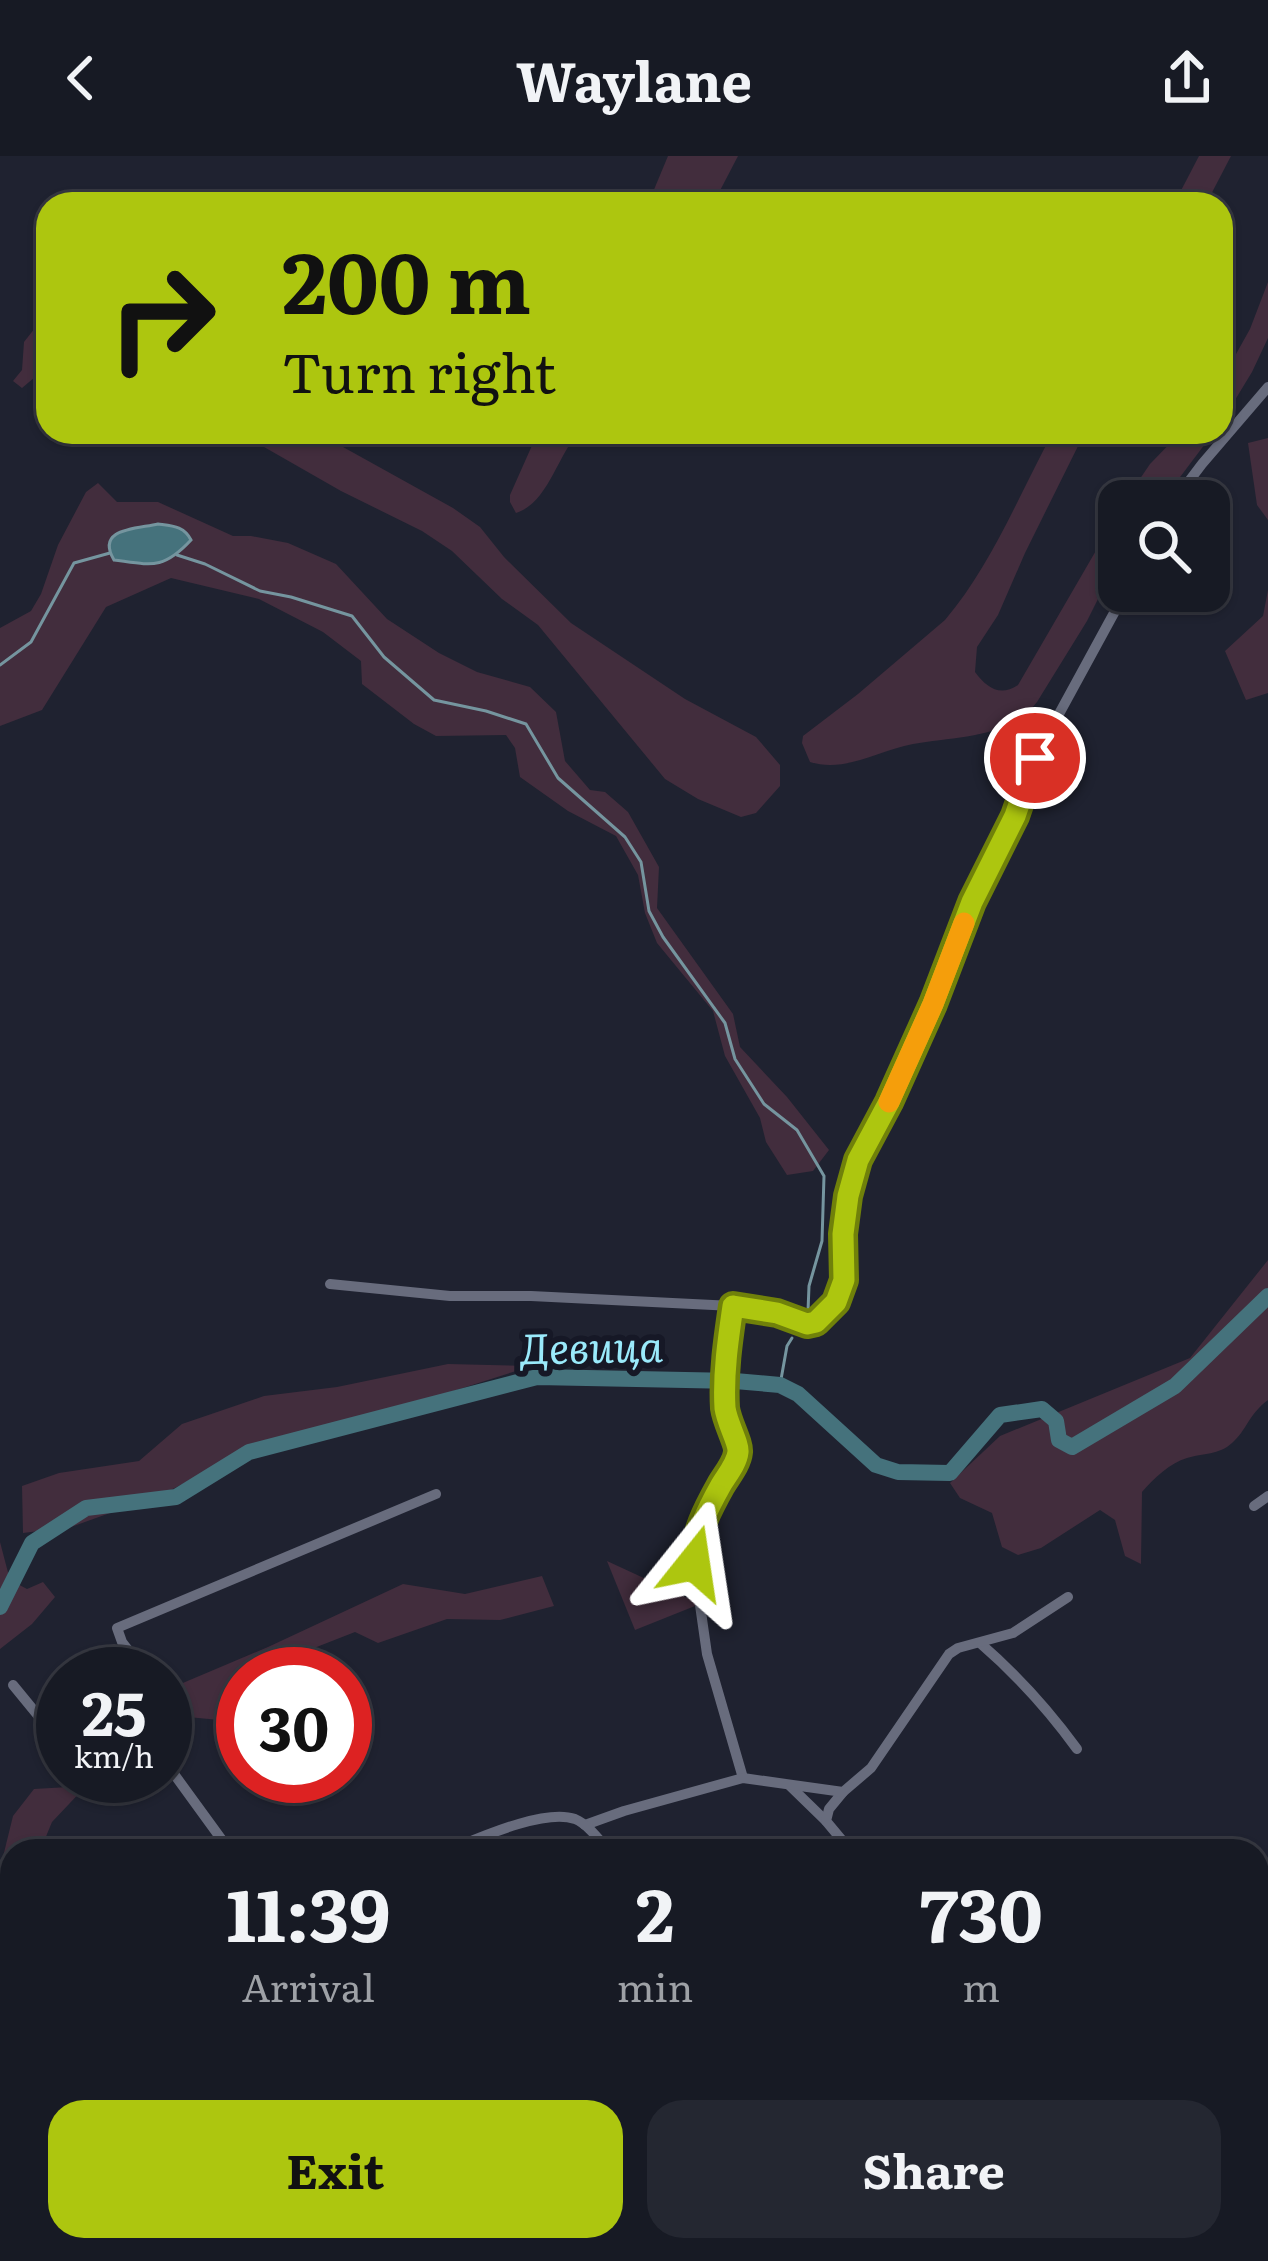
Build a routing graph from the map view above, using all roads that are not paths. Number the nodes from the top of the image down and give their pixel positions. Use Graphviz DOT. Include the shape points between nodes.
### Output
graph roads {
  1 [pos="1268,387"];
  2 [pos="1233,427"];
  3 [pos="1219,444"];
  4 [pos="1190,480"];
  5 [pos="1115,612"];
  6 [pos="330,1284"];
  7 [pos="733,1306"];
  8 [pos="436,1494"];
  9 [pos="1268,1496"];
  10 [pos="1254,1506"];
  11 [pos="1068,1597"];
  12 [pos="980,1643"];
  13 [pos="126,1647"];
  14 [pos="1006,1648"];
  15 [pos="13,1685"];
  16 [pos="36,1713"];
  17 [pos="1077,1749"];
  18 [pos="743,1778"];
  19 [pos="787,1784"];
  20 [pos="843,1792"];
  21 [pos="192,1799"];
  22 [pos="826,1821"];
  23 [pos="585,1826"];
  24 [pos="221,1839"];
  25 [pos="479,1839"];
  26 [pos="597,1839"];
  27 [pos="839,1839"];
  1 -- 2 [label="street"];
  3 -- 4 [label="street"];
  5 -- 7 [label="street" via="1035,758 858,1160 842,1292 807,1324"];
  6 -- 7 [label="street"];
  7 -- 18 [label="street" via="725,1409 738,1455 706,1510 694,1563 707,1654"];
  8 -- 13 [label="street" via="117,1628"];
  9 -- 10 [label="street"];
  11 -- 14 [label="street"];
  12 -- 14 [label="street"];
  12 -- 14 [label="street"];
  12 -- 20 [label="street" via="950,1654 871,1768"];
  14 -- 17 [label="street"];
  15 -- 16 [label="street"];
  18 -- 19 [label="street"];
  18 -- 23 [label="street"];
  19 -- 20 [label="street"];
  19 -- 22 [label="street"];
  20 -- 22 [label="street"];
  21 -- 24 [label="street"];
  22 -- 27 [label="street"];
  23 -- 25 [label="street" via="552,1817"];
  23 -- 26 [label="street"];
}
